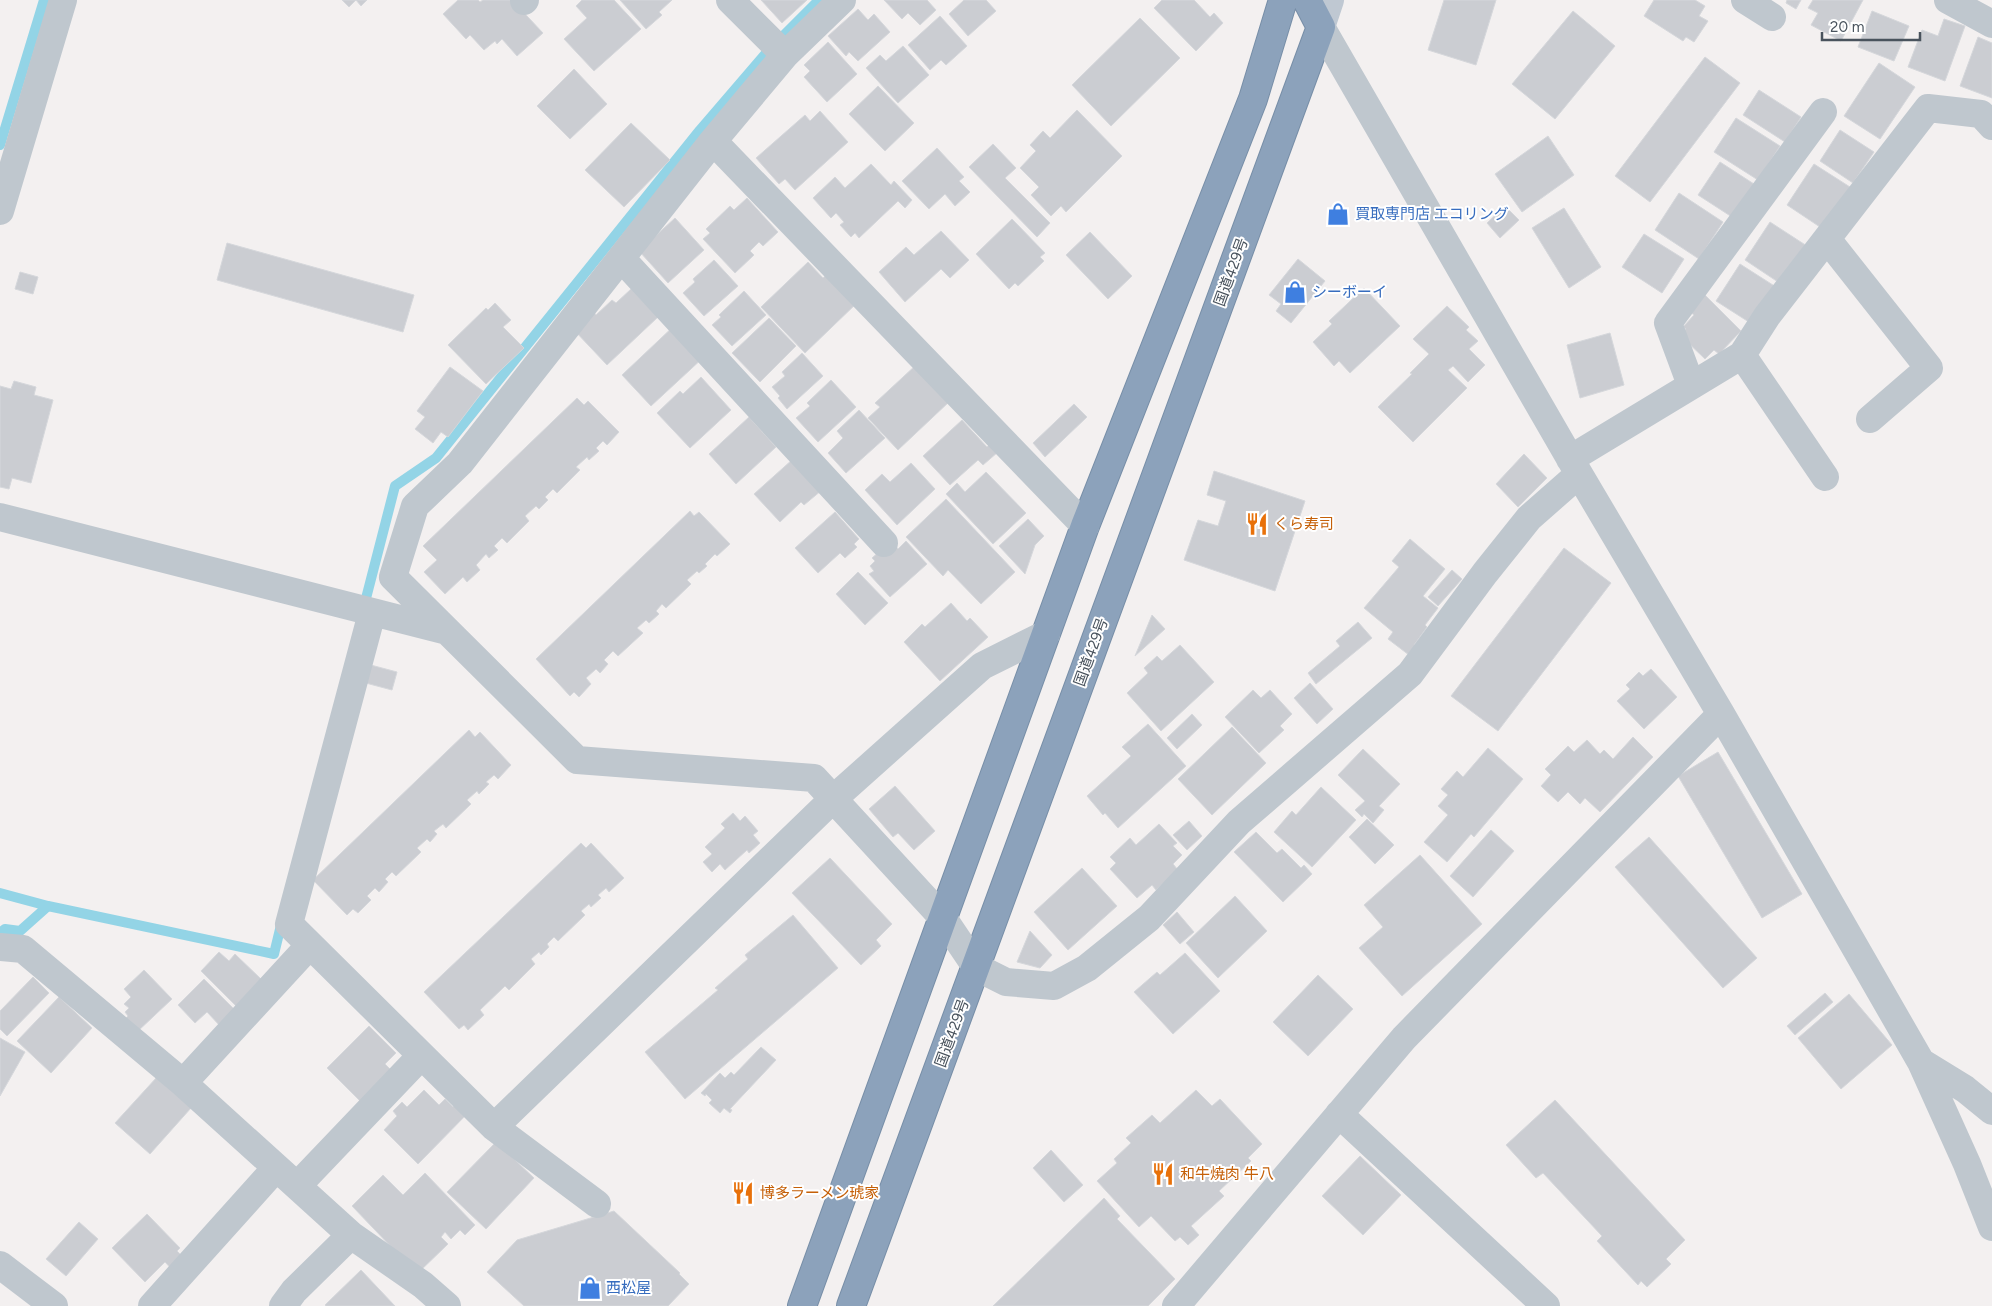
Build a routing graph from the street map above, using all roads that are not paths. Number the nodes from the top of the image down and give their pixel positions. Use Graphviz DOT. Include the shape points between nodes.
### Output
graph roads {
  1 [pos="63,0"];
  2 [pos="730,0"];
  3 [pos="842,0"];
  4 [pos="1283,0"];
  5 [pos="1307,0"];
  6 [pos="1330,0"];
  7 [pos="1745,0"];
  8 [pos="1948,0"];
  9 [pos="1772,17"];
  10 [pos="1992,24"];
  11 [pos="1321,27"];
  12 [pos="778,48"];
  13 [pos="1823,112"];
  14 [pos="1992,126"];
  15 [pos="713,141"];
  16 [pos="1,203"];
  17 [pos="1826,240"];
  18 [pos="621,258"];
  19 [pos="1742,355"];
  20 [pos="1691,385"];
  21 [pos="1870,419"];
  22 [pos="1574,467"];
  23 [pos="1825,477"];
  24 [pos="0,517"];
  25 [pos="1086,526"];
  26 [pos="884,543"];
  27 [pos="366,611"];
  28 [pos="448,631"];
  29 [pos="1046,634"];
  30 [pos="1721,714"];
  31 [pos="833,799"];
  32 [pos="943,918"];
  33 [pos="310,945"];
  34 [pos="0,947"];
  35 [pos="976,967"];
  36 [pos="421,1056"];
  37 [pos="1921,1062"];
  38 [pos="183,1084"];
  39 [pos="1992,1111"];
  40 [pos="1339,1114"];
  41 [pos="494,1127"];
  42 [pos="276,1168"];
  43 [pos="297,1186"];
  44 [pos="597,1204"];
  45 [pos="1992,1227"];
  46 [pos="351,1235"];
  47 [pos="0,1266"];
  48 [pos="54,1306"];
  49 [pos="152,1306"];
  50 [pos="283,1306"];
  51 [pos="447,1306"];
  52 [pos="802,1306"];
  53 [pos="851,1306"];
  54 [pos="1176,1306"];
  55 [pos="1546,1306"];
  1 -- 16 [label="street"];
  2 -- 12 [label="street"];
  3 -- 12 [label="street"];
  4 -- 25 [label="highway" via="1253,99"];
  5 -- 11 [label="highway"];
  6 -- 11 [label="street"];
  7 -- 9 [label="street"];
  8 -- 10 [label="street"];
  11 -- 22 [label="street"];
  11 -- 35 [label="highway, 国道429号"];
  12 -- 15 [label="street"];
  13 -- 20 [label="street" via="1668,323"];
  14 -- 17 [label="street" via="1982,114 1928,108"];
  15 -- 18 [label="street"];
  15 -- 25 [label="street"];
  17 -- 19 [label="street" via="1767,316"];
  17 -- 21 [label="street" via="1929,368"];
  18 -- 26 [label="street"];
  18 -- 28 [label="street" via="460,464 415,506 393,576"];
  19 -- 20 [label="street"];
  19 -- 23 [label="street"];
  20 -- 22 [label="street"];
  22 -- 30 [label="street"];
  22 -- 35 [label="street" via="1485,573 1410,674 1239,822 1150,918 1087,968 1054,986 1006,982"];
  24 -- 27 [label="street"];
  25 -- 29 [label="highway"];
  27 -- 28 [label="street"];
  27 -- 33 [label="street" via="288,924"];
  28 -- 31 [label="street" via="577,760 814,778"];
  29 -- 31 [label="street" via="982,666"];
  29 -- 32 [label="highway"];
  30 -- 37 [label="street"];
  30 -- 40 [label="street" via="1404,1038"];
  31 -- 32 [label="street"];
  31 -- 41 [label="street"];
  32 -- 35 [label="street"];
  32 -- 52 [label="highway"];
  33 -- 36 [label="street"];
  33 -- 38 [label="street"];
  34 -- 38 [label="street" via="23,949"];
  35 -- 53 [label="highway, 国道429号"];
  36 -- 41 [label="street"];
  36 -- 43 [label="street"];
  37 -- 39 [label="street" via="1965,1089"];
  37 -- 45 [label="street"];
  38 -- 42 [label="street"];
  40 -- 54 [label="street"];
  40 -- 55 [label="street"];
  41 -- 44 [label="street"];
  42 -- 43 [label="street"];
  42 -- 49 [label="street"];
  43 -- 46 [label="street"];
  46 -- 50 [label="street"];
  46 -- 51 [label="street" via="423,1285"];
  47 -- 48 [label="street"];
}
